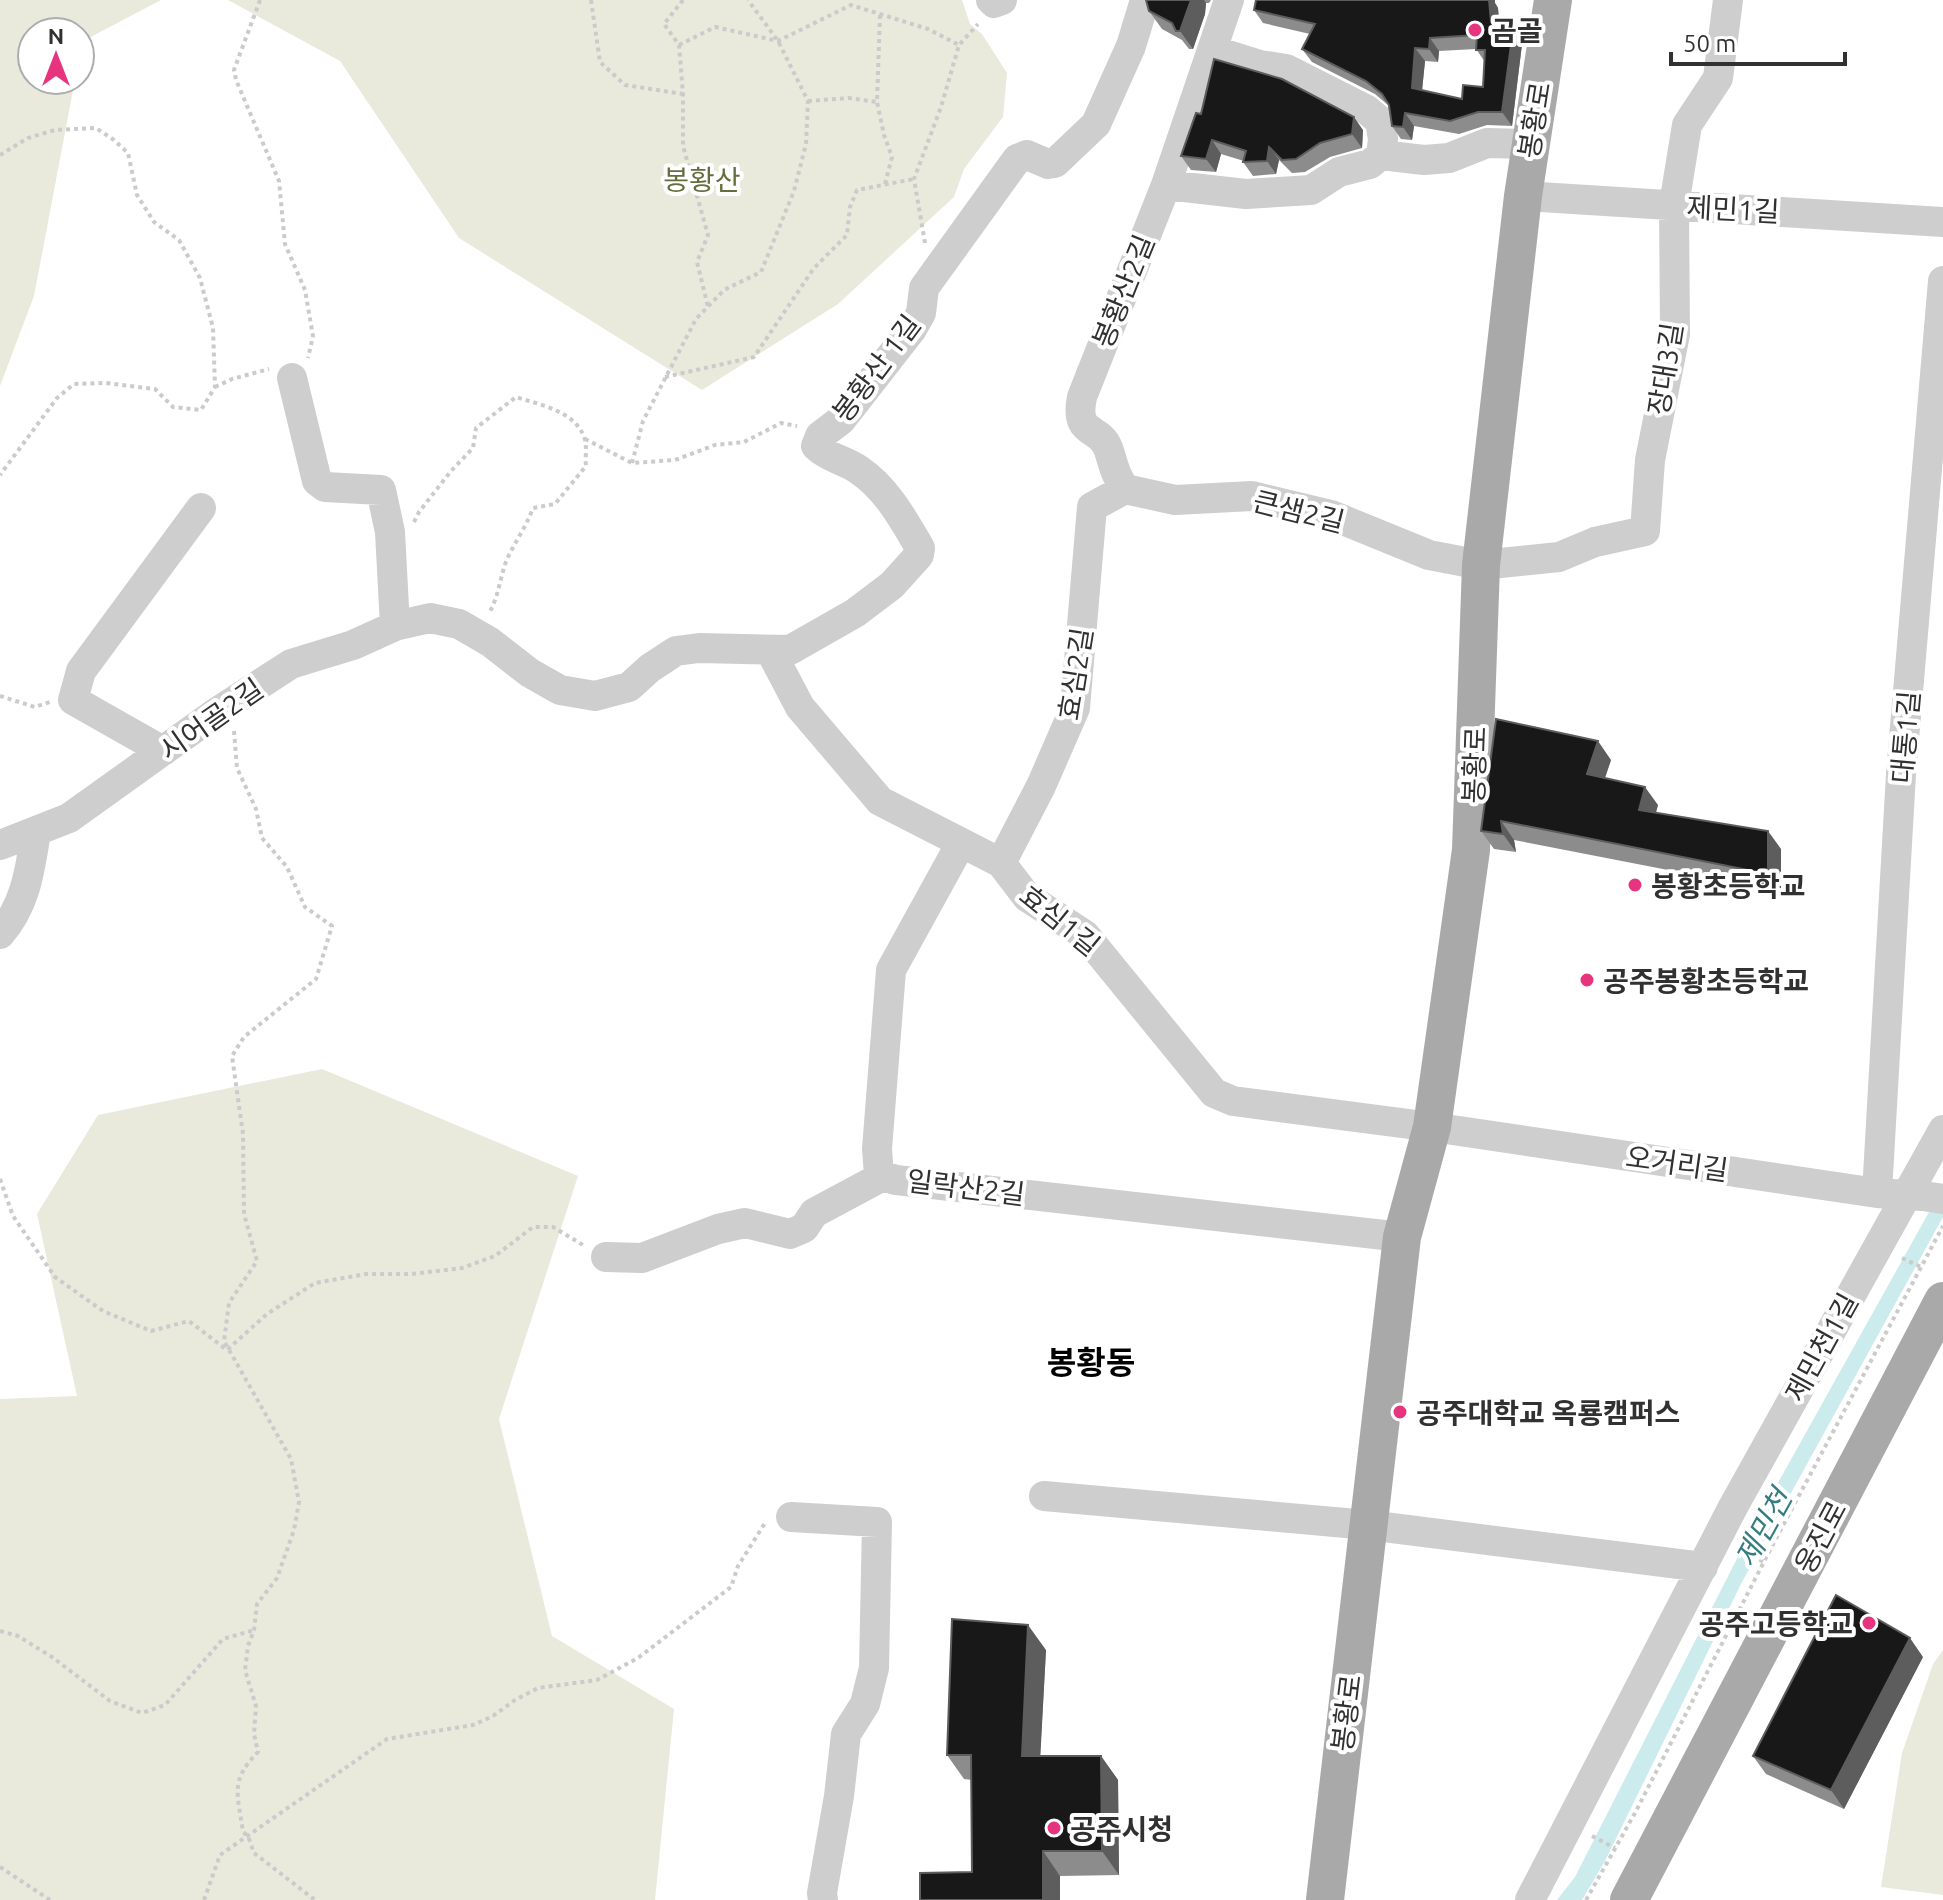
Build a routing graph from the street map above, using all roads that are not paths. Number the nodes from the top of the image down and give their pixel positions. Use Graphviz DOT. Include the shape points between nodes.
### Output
graph roads {
  1 [pos="991,0"];
  2 [pos="1002,0"];
  3 [pos="1145,0"];
  4 [pos="1229,0"];
  5 [pos="1553,0"];
  6 [pos="1728,0"];
  7 [pos="1212,50"];
  8 [pos="1530,144"];
  9 [pos="1381,155"];
  10 [pos="1166,185"];
  11 [pos="1523,196"];
  12 [pos="1674,205"];
  13 [pos="1943,222"];
  14 [pos="1943,281"];
  15 [pos="292,378"];
  16 [pos="1125,489"];
  17 [pos="201,508"];
  18 [pos="1645,531"];
  19 [pos="1481,565"];
  20 [pos="395,626"];
  21 [pos="770,650"];
  22 [pos="163,751"];
  23 [pos="36,832"];
  24 [pos="961,843"];
  25 [pos="0,845"];
  26 [pos="1001,863"];
  27 [pos="0,934"];
  28 [pos="1432,1127"];
  29 [pos="1943,1130"];
  30 [pos="883,1176"];
  31 [pos="1912,1195"];
  32 [pos="1402,1237"];
  33 [pos="606,1257"];
  34 [pos="1943,1301"];
  35 [pos="1044,1496"];
  36 [pos="791,1517"];
  37 [pos="1368,1525"];
  38 [pos="1703,1567"];
  39 [pos="823,1900"];
  40 [pos="1325,1900"];
  41 [pos="1530,1900"];
  42 [pos="1629,1900"];
  1 -- 2 [label="street"];
  3 -- 21 [label="street, 봉황산 1길" via="1096,124 1055,163 1027,155 1017,159 924,288 921,313 912,329 862,396 820,436 816,446 863,472 893,502 919,555 892,585 855,613 790,650"];
  4 -- 7 [label="street, 봉황산2길"];
  5 -- 8 [label="main road, 봉황로"];
  6 -- 12 [label="street, 장대3길" via="1718,78 1687,125"];
  7 -- 9 [label="street" via="1286,69 1367,110 1380,121"];
  7 -- 10 [label="street, 봉황산2길"];
  8 -- 9 [label="street" via="1487,143 1449,158 1424,160"];
  8 -- 11 [label="main road, 봉황로"];
  9 -- 10 [label="street" via="1311,190 1246,194"];
  10 -- 16 [label="street, 봉황산2길" via="1079,412 1084,426 1107,445"];
  11 -- 12 [label="street, 제민1길"];
  11 -- 19 [label="main road, 봉황로"];
  12 -- 13 [label="street, 제민1길"];
  12 -- 18 [label="street, 장대3길" via="1675,334 1650,460"];
  14 -- 31 [label="street, 대통1길" via="1901,774"];
  15 -- 20 [label="street" via="317,481 325,487 381,490 390,532"];
  16 -- 19 [label="street, 큰샘2길" via="1175,500 1252,496 1331,515 1429,555"];
  16 -- 26 [label="street, 효심2길" via="1092,507 1075,708"];
  17 -- 22 [label="street" via="81,671 73,700"];
  18 -- 19 [label="street, 큰샘2길" via="1559,557"];
  19 -- 28 [label="main road, 봉황로" via="1471,850"];
  20 -- 21 [label="street, 시어골2길" via="430,618 459,624 560,690 595,696 629,687 676,651"];
  20 -- 22 [label="street, 시어골2길" via="291,664"];
  21 -- 24 [label="street, 효심1길" via="800,707 880,801"];
  22 -- 23 [label="street, 시어골2길" via="69,818"];
  23 -- 25 [label="street, 시어골2길"];
  23 -- 27 [label="street" via="26,890"];
  24 -- 26 [label="street, 효심1길"];
  24 -- 30 [label="street, 일락산2길" via="891,970 877,1149"];
  26 -- 28 [label="street, 효심1길" via="1027,897 1099,949 1214,1093 1233,1101"];
  28 -- 31 [label="street, 오거리길"];
  28 -- 32 [label="main road, 봉황로"];
  29 -- 31 [label="street, 제민천1길"];
  30 -- 32 [label="street, 일락산2길"];
  30 -- 33 [label="street" via="814,1213 804,1228 790,1234 745,1223 642,1258"];
  31 -- 38 [label="street, 제민천1길" via="1790,1403"];
  32 -- 37 [label="main road, 봉황로"];
  34 -- 42 [label="main road, 웅진로"];
  35 -- 37 [label="street"];
  36 -- 39 [label="street" via="877,1522 874,1668 865,1704 846,1734"];
  37 -- 38 [label="street"];
  37 -- 40 [label="main road, 봉황로"];
  38 -- 41 [label="street, 제민천1길"];
}
